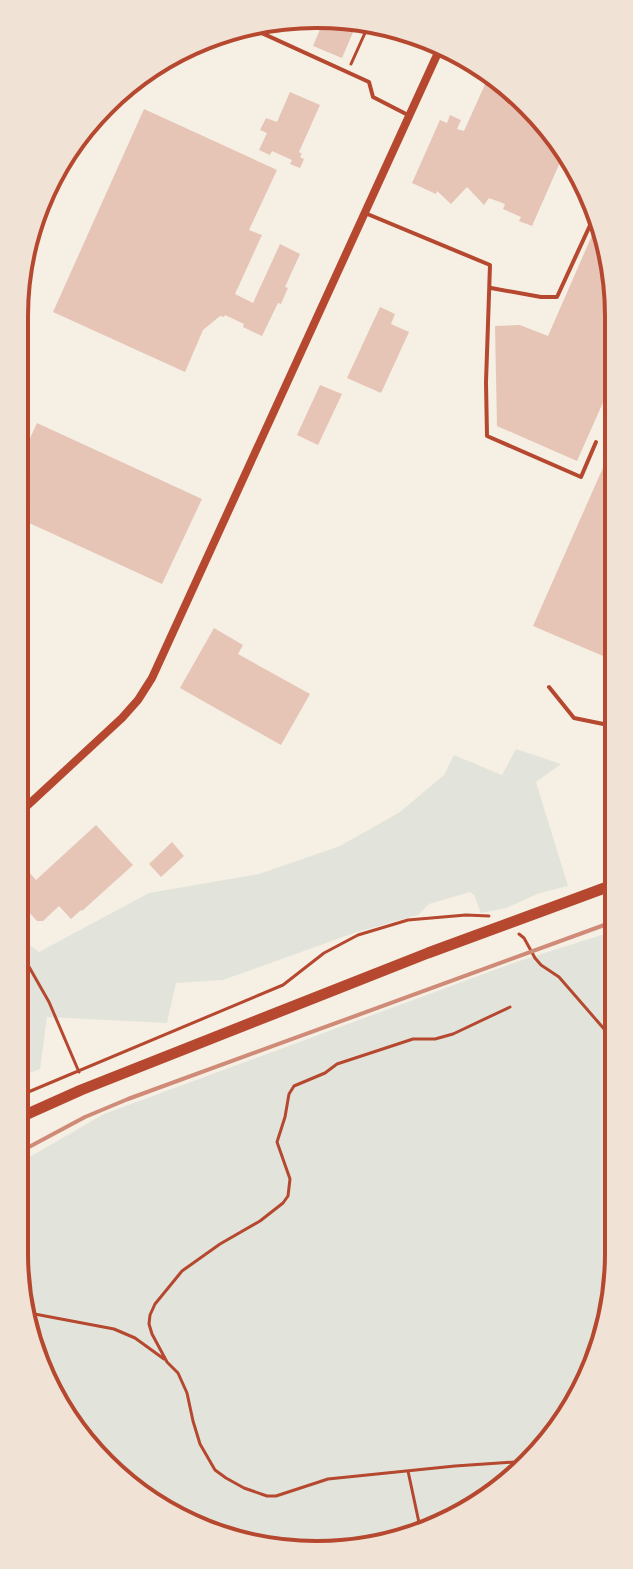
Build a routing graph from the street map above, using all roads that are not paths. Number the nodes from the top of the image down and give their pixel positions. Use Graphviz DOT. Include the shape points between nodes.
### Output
graph roads {
  1 [pos="263,33"];
  2 [pos="437,55"];
  3 [pos="410,116"];
  4 [pos="365,213"];
  5 [pos="590,225"];
  6 [pos="491,288"];
  7 [pos="596,442"];
  8 [pos="549,687"];
  9 [pos="605,724"];
  10 [pos="28,805"];
  11 [pos="605,888"];
  12 [pos="28,1114"];
  1 -- 3 [label="lane" via="369,82 373,97"];
  2 -- 3 [label="street"];
  3 -- 4 [label="street"];
  4 -- 6 [label="lane" via="490,265"];
  4 -- 10 [label="street" via="152,678 122,718"];
  5 -- 6 [label="lane" via="557,297"];
  6 -- 7 [label="lane" via="487,436 581,477"];
  8 -- 9 [label="lane" via="574,718"];
  11 -- 12 [label="main road"];
}
